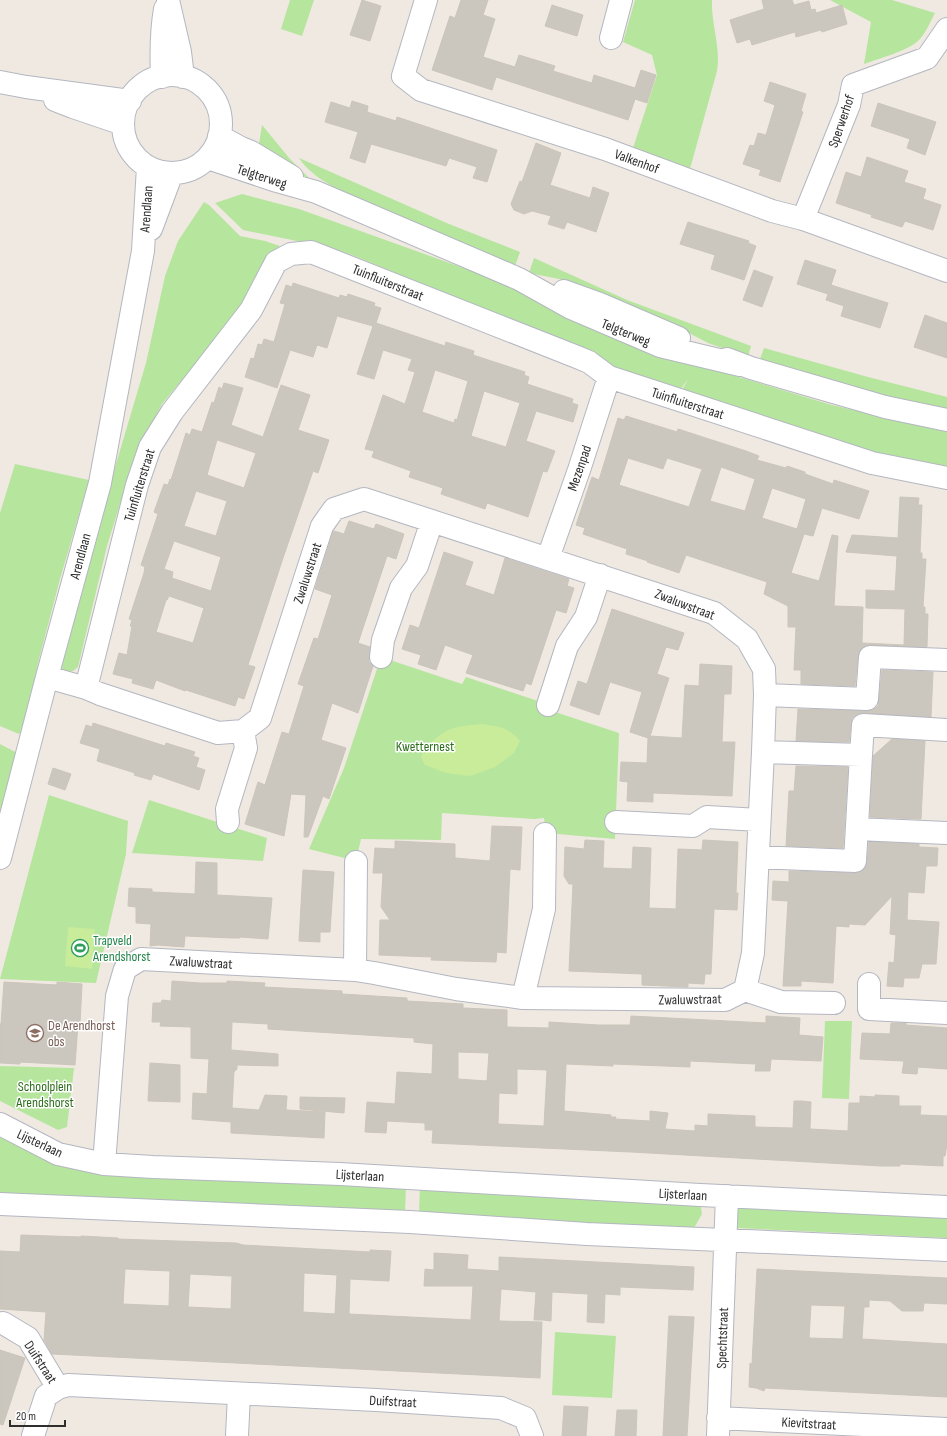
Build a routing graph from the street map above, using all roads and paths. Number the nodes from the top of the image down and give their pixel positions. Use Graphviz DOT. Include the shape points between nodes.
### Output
graph roads {
  1 [pos="168,0"];
  2 [pos="426,0"];
  3 [pos="621,0"];
  4 [pos="947,29"];
  5 [pos="611,38"];
  6 [pos="172,77"];
  7 [pos="0,82"];
  8 [pos="26,87"];
  9 [pos="130,101"];
  10 [pos="123,124"];
  11 [pos="219,136"];
  12 [pos="208,158"];
  13 [pos="148,167"];
  14 [pos="172,173"];
  15 [pos="316,192"];
  16 [pos="803,219"];
  17 [pos="143,251"];
  18 [pos="947,271"];
  19 [pos="609,377"];
  20 [pos="947,420"];
  21 [pos="947,478"];
  22 [pos="432,521"];
  23 [pos="548,558"];
  24 [pos="600,575"];
  25 [pos="381,657"];
  26 [pos="947,660"];
  27 [pos="47,677"];
  28 [pos="86,688"];
  29 [pos="765,695"];
  30 [pos="867,699"];
  31 [pos="548,705"];
  32 [pos="863,725"];
  33 [pos="947,730"];
  34 [pos="243,731"];
  35 [pos="763,752"];
  36 [pos="861,755"];
  37 [pos="759,820"];
  38 [pos="228,822"];
  39 [pos="616,822"];
  40 [pos="856,829"];
  41 [pos="947,833"];
  42 [pos="545,834"];
  43 [pos="758,857"];
  44 [pos="0,858"];
  45 [pos="356,862"];
  46 [pos="355,970"];
  47 [pos="869,984"];
  48 [pos="745,990"];
  49 [pos="524,998"];
  50 [pos="834,1004"];
  51 [pos="947,1013"];
  52 [pos="0,1124"];
  53 [pos="104,1164"];
  54 [pos="727,1196"];
  55 [pos="0,1204"];
  56 [pos="947,1207"];
  57 [pos="725,1241"];
  58 [pos="947,1250"];
  59 [pos="3,1323"];
  60 [pos="58,1388"];
  61 [pos="239,1394"];
  62 [pos="718,1427"];
  63 [pos="947,1429"];
  64 [pos="33,1436"];
  65 [pos="237,1436"];
  66 [pos="532,1436"];
  1 -- 6 [label="street" via="180,52"];
  2 -- 16 [label="street, Valkenhof" via="403,76 421,90 605,149 772,211"];
  3 -- 5 [label="street"];
  4 -- 16 [label="street, Sperwerhof" via="927,58 853,85 849,105"];
  6 -- 9 [label="street" via="151,81 141,87"];
  6 -- 11 [label="street" via="196,82 206,89 218,109 221,120"];
  7 -- 8 [label="street"];
  8 -- 9 [label="street"];
  8 -- 10 [label="street"];
  9 -- 10 [label="street"];
  10 -- 13 [label="street" via="131,151"];
  11 -- 12 [label="street"];
  11 -- 15 [label="street, Telgterweg" via="252,152"];
  12 -- 14 [label="street" via="194,168"];
  12 -- 15 [label="street, Telgterweg"];
  13 -- 14 [label="street"];
  13 -- 17 [label="street, Arendlaan"];
  14 -- 17 [label="street, Arendlaan"];
  15 -- 20 [label="street, Telgterweg" via="518,278 600,304 740,365 885,408"];
  16 -- 18 [label="street, Valkenhof"];
  17 -- 27 [label="street, Arendlaan" via="100,483"];
  19 -- 21 [label="street, Tuinfluiterstraat" via="872,463"];
  19 -- 23 [label="street, Mezenpad"];
  19 -- 28 [label="street, Tuinfluiterstraat" via="589,362 311,252 291,254 276,262 251,310 172,412 150,447 137,486"];
  22 -- 23 [label="street, Zwaluwstraat"];
  22 -- 25 [label="street" via="418,566 401,588 383,640"];
  22 -- 34 [label="street, Zwaluwstraat" via="364,499 334,509 322,526 260,718"];
  23 -- 24 [label="street, Zwaluwstraat"];
  24 -- 29 [label="street, Zwaluwstraat" via="714,613 747,639 764,669"];
  24 -- 31 [label="street" via="586,616 567,646"];
  26 -- 30 [label="street" via="870,656"];
  27 -- 28 [label="street"];
  27 -- 44 [label="street, Arendlaan"];
  28 -- 34 [label="street" via="218,733"];
  29 -- 30 [label="street"];
  29 -- 35 [label="street, Zwaluwstraat"];
  30 -- 32 [label="street"];
  32 -- 33 [label="street"];
  32 -- 36 [label="street"];
  34 -- 38 [label="street" via="246,748 227,809"];
  35 -- 36 [label="street"];
  35 -- 37 [label="street, Zwaluwstraat"];
  36 -- 40 [label="street"];
  37 -- 39 [label="street" via="707,817 693,826"];
  37 -- 43 [label="street, Zwaluwstraat"];
  40 -- 41 [label="street"];
  40 -- 43 [label="street" via="855,861"];
  42 -- 49 [label="street" via="544,909"];
  43 -- 48 [label="street, Zwaluwstraat" via="753,953"];
  45 -- 46 [label="street"];
  46 -- 49 [label="street, Zwaluwstraat" via="456,989"];
  46 -- 53 [label="street, Zwaluwstraat" via="141,959 125,969 117,996"];
  47 -- 51 [label="street" via="869,1009"];
  48 -- 49 [label="street, Zwaluwstraat" via="725,1000"];
  48 -- 50 [label="street" via="781,1002"];
  52 -- 53 [label="street, Lijsterlaan" via="58,1154"];
  53 -- 54 [label="street, Lijsterlaan" via="340,1174"];
  54 -- 56 [label="street, Lijsterlaan"];
  54 -- 57 [label="street, Lijsterlaan"];
  55 -- 57 [label="street" via="410,1222"];
  57 -- 58 [label="street"];
  57 -- 62 [label="street, Spechtstraat"];
  59 -- 60 [label="street, Duifstraat" via="28,1338"];
  60 -- 61 [label="street, Duifstraat" via="68,1385"];
  60 -- 64 [label="street, Duifstraat" via="46,1396"];
  61 -- 65 [label="street"];
  61 -- 66 [label="street, Duifstraat" via="501,1408 525,1418"];
  62 -- 63 [label="street, Kievitstraat"];
}
